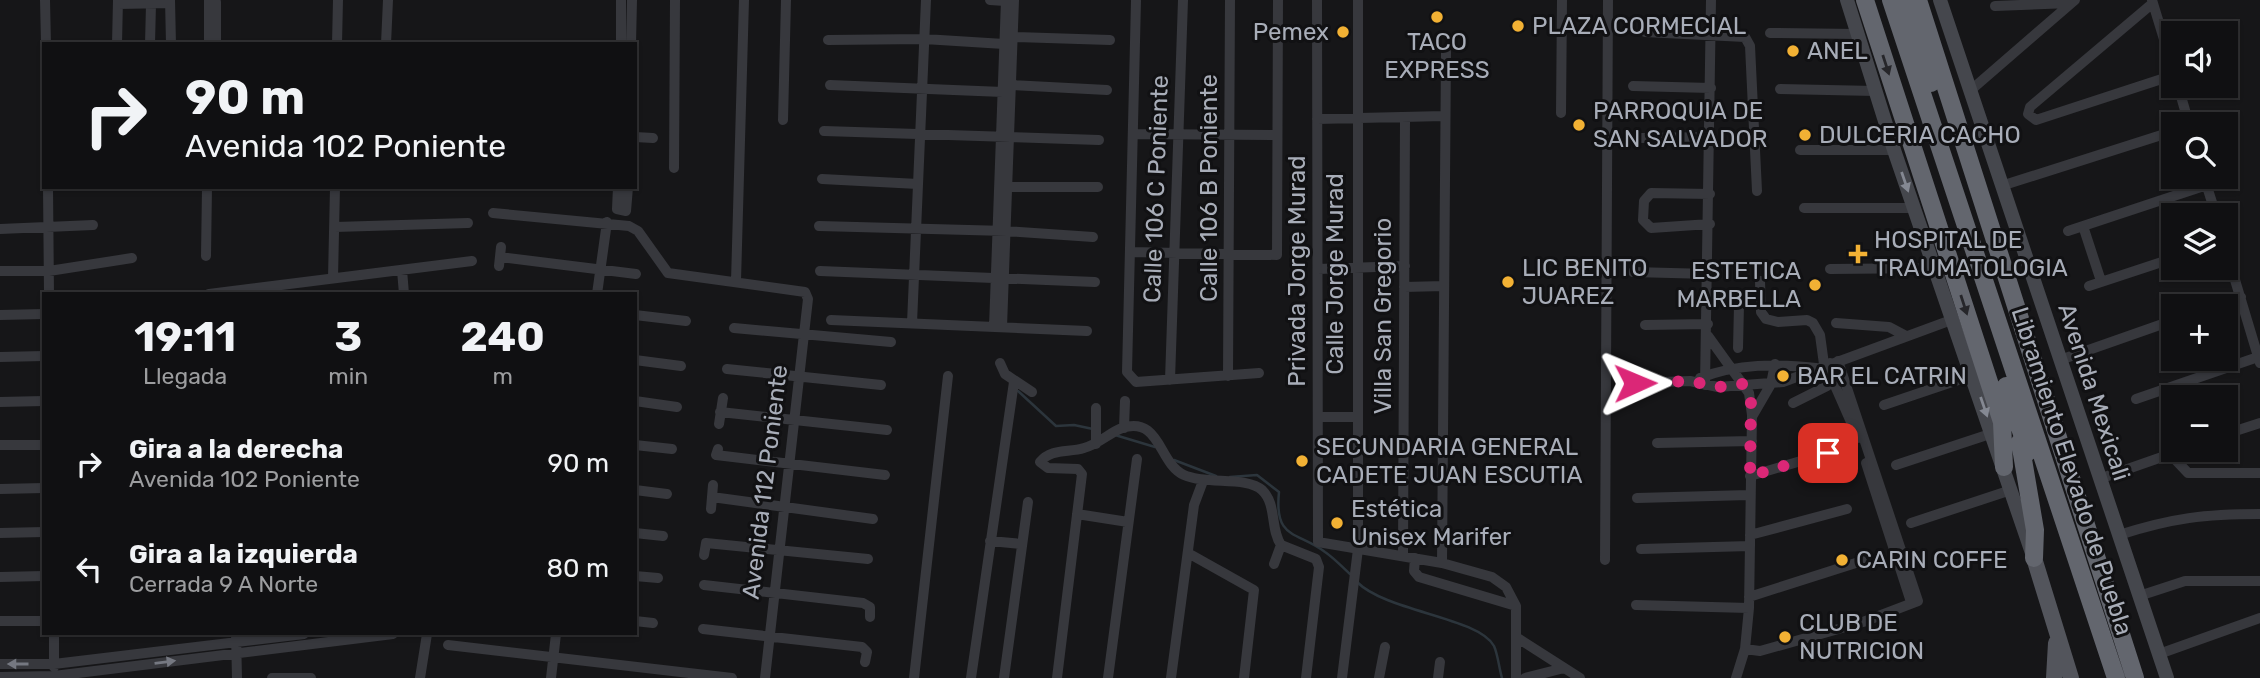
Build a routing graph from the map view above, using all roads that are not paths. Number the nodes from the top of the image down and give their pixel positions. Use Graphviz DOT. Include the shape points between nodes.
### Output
graph roads {
  1 [pos="46,0"];
  2 [pos="209,0"];
  3 [pos="216,0"];
  4 [pos="338,0"];
  5 [pos="388,0"];
  6 [pos="621,0"];
  7 [pos="632,0"];
  8 [pos="675,0"];
  9 [pos="744,0"];
  10 [pos="786,0"];
  11 [pos="926,0"];
  12 [pos="990,0"];
  13 [pos="1009,0"];
  14 [pos="1184,0"];
  15 [pos="1230,0"];
  16 [pos="1278,0"];
  17 [pos="1317,0"];
  18 [pos="1358,0"];
  19 [pos="1562,0"];
  20 [pos="1608,0"];
  21 [pos="1711,0"];
  22 [pos="1847,0"];
  23 [pos="1865,0"];
  24 [pos="1880,0"];
  25 [pos="1891,0"];
  26 [pos="1904,0"];
  27 [pos="1918,0"];
  28 [pos="1926,0"];
  29 [pos="1940,0"];
  30 [pos="1136,1"];
  31 [pos="118,2"];
  32 [pos="170,2"];
  33 [pos="2073,2"];
  34 [pos="2152,2"];
  35 [pos="151,4"];
  36 [pos="1995,6"];
  37 [pos="2161,31"];
  38 [pos="1644,32"];
  39 [pos="1770,33"];
  40 [pos="1711,34"];
  41 [pos="1857,34"];
  42 [pos="1013,37"];
  43 [pos="924,39"];
  44 [pos="828,40"];
  45 [pos="1110,40"];
  46 [pos="46,42"];
  47 [pos="117,42"];
  48 [pos="150,42"];
  49 [pos="171,42"];
  50 [pos="209,42"];
  51 [pos="216,42"];
  52 [pos="337,42"];
  53 [pos="386,42"];
  54 [pos="626,42"];
  55 [pos="626,42"];
  56 [pos="1004,44"];
  57 [pos="1446,52"];
  58 [pos="2161,77"];
  59 [pos="1008,81"];
  60 [pos="830,85"];
  61 [pos="1633,86"];
  62 [pos="922,88"];
  63 [pos="1711,88"];
  64 [pos="1780,89"];
  65 [pos="1107,90"];
  66 [pos="1971,90"];
  67 [pos="1875,91"];
  68 [pos="1561,113"];
  69 [pos="1444,116"];
  70 [pos="1317,119"];
  71 [pos="1357,119"];
  72 [pos="1405,119"];
  73 [pos="783,120"];
  74 [pos="824,131"];
  75 [pos="1134,134"];
  76 [pos="1180,135"];
  77 [pos="1277,135"];
  78 [pos="2161,135"];
  79 [pos="921,136"];
  80 [pos="1231,136"];
  81 [pos="637,137"];
  82 [pos="1710,137"];
  83 [pos="653,138"];
  84 [pos="1006,138"];
  85 [pos="1641,138"];
  86 [pos="1099,140"];
  87 [pos="1800,150"];
  88 [pos="1895,150"];
  89 [pos="674,168"];
  90 [pos="821,179"];
  91 [pos="918,184"];
  92 [pos="2001,186"];
  93 [pos="1009,187"];
  94 [pos="1098,187"];
  95 [pos="48,189"];
  96 [pos="207,189"];
  97 [pos="335,189"];
  98 [pos="618,189"];
  99 [pos="628,189"];
  100 [pos="2184,189"];
  101 [pos="1757,191"];
  102 [pos="1710,194"];
  103 [pos="1804,208"];
  104 [pos="1914,208"];
  105 [pos="493,213"];
  106 [pos="607,222"];
  107 [pos="468,223"];
  108 [pos="1710,224"];
  109 [pos="93,225"];
  110 [pos="335,226"];
  111 [pos="819,226"];
  112 [pos="2083,226"];
  113 [pos="915,228"];
  114 [pos="0,229"];
  115 [pos="48,229"];
  116 [pos="1002,231"];
  117 [pos="2068,231"];
  118 [pos="1093,237"];
  119 [pos="1131,252"];
  120 [pos="1175,252"];
  121 [pos="1230,253"];
  122 [pos="206,256"];
  123 [pos="500,257"];
  124 [pos="132,258"];
  125 [pos="472,261"];
  126 [pos="2161,262"];
  127 [pos="1405,266"];
  128 [pos="1356,267"];
  129 [pos="1936,268"];
  130 [pos="1318,269"];
  131 [pos="1830,269"];
  132 [pos="402,270"];
  133 [pos="600,270"];
  134 [pos="0,271"];
  135 [pos="49,271"];
  136 [pos="820,271"];
  137 [pos="1633,272"];
  138 [pos="636,274"];
  139 [pos="1709,274"];
  140 [pos="914,275"];
  141 [pos="333,278"];
  142 [pos="1000,280"];
  143 [pos="2236,280"];
  144 [pos="736,281"];
  145 [pos="1760,281"];
  146 [pos="2101,281"];
  147 [pos="1095,282"];
  148 [pos="1444,286"];
  149 [pos="2089,286"];
  150 [pos="1404,287"];
  151 [pos="267,290"];
  152 [pos="49,292"];
  153 [pos="238,292"];
  154 [pos="404,292"];
  155 [pos="597,292"];
  156 [pos="1709,294"];
  157 [pos="2241,296"];
  158 [pos="2238,297"];
  159 [pos="42,314"];
  160 [pos="0,315"];
  161 [pos="637,315"];
  162 [pos="1954,319"];
  163 [pos="831,320"];
  164 [pos="686,321"];
  165 [pos="912,323"];
  166 [pos="1836,323"];
  167 [pos="1708,324"];
  168 [pos="1646,325"];
  169 [pos="2161,325"];
  170 [pos="998,327"];
  171 [pos="734,328"];
  172 [pos="1087,331"];
  173 [pos="802,332"];
  174 [pos="1707,336"];
  175 [pos="1906,336"];
  176 [pos="891,342"];
  177 [pos="1738,348"];
  178 [pos="42,356"];
  179 [pos="0,357"];
  180 [pos="637,360"];
  181 [pos="2060,360"];
  182 [pos="2259,360"];
  183 [pos="1000,363"];
  184 [pos="1775,364"];
  185 [pos="1827,365"];
  186 [pos="681,366"];
  187 [pos="1730,368"];
  188 [pos="727,369"];
  189 [pos="1259,373"];
  190 [pos="1973,375"];
  191 [pos="799,376"];
  192 [pos="948,376"];
  193 [pos="1228,376"];
  194 [pos="1170,380"];
  195 [pos="1705,381"];
  196 [pos="1014,382"];
  197 [pos="1635,383"];
  198 [pos="1742,384"];
  199 [pos="1771,384"];
  200 [pos="881,385"];
  201 [pos="1032,392"];
  202 [pos="723,398"];
  203 [pos="2136,399"];
  204 [pos="42,401"];
  205 [pos="637,401"];
  206 [pos="1125,401"];
  207 [pos="0,402"];
  208 [pos="1793,403"];
  209 [pos="1884,405"];
  210 [pos="677,407"];
  211 [pos="1096,408"];
  212 [pos="720,412"];
  213 [pos="1752,415"];
  214 [pos="2007,415"];
  215 [pos="1318,417"];
  216 [pos="1356,417"];
  217 [pos="792,421"];
  218 [pos="2260,423"];
  219 [pos="719,424"];
  220 [pos="1124,428"];
  221 [pos="887,430"];
  222 [pos="2238,430"];
  223 [pos="1993,433"];
  224 [pos="1752,441"];
  225 [pos="1657,443"];
  226 [pos="1096,444"];
  227 [pos="0,445"];
  228 [pos="42,445"];
  229 [pos="637,445"];
  230 [pos="672,449"];
  231 [pos="717,452"];
  232 [pos="1828,453"];
  233 [pos="2161,457"];
  234 [pos="1137,459"];
  235 [pos="2177,462"];
  236 [pos="788,463"];
  237 [pos="1896,465"];
  238 [pos="2004,467"];
  239 [pos="2260,473"];
  240 [pos="885,475"];
  241 [pos="1750,476"];
  242 [pos="2099,479"];
  243 [pos="1203,481"];
  244 [pos="713,485"];
  245 [pos="42,488"];
  246 [pos="0,489"];
  247 [pos="637,490"];
  248 [pos="2011,490"];
  249 [pos="667,494"];
  250 [pos="1749,495"];
  251 [pos="712,497"];
  252 [pos="1637,498"];
  253 [pos="2079,500"];
  254 [pos="1028,502"];
  255 [pos="785,506"];
  256 [pos="711,509"];
  257 [pos="1847,509"];
  258 [pos="1077,514"];
  259 [pos="2260,514"];
  260 [pos="873,519"];
  261 [pos="1128,522"];
  262 [pos="1910,523"];
  263 [pos="42,532"];
  264 [pos="0,533"];
  265 [pos="637,533"];
  266 [pos="2119,535"];
  267 [pos="663,536"];
  268 [pos="990,541"];
  269 [pos="1750,541"];
  270 [pos="1022,544"];
  271 [pos="1281,545"];
  272 [pos="780,548"];
  273 [pos="2095,548"];
  274 [pos="1358,549"];
  275 [pos="1642,549"];
  276 [pos="1188,554"];
  277 [pos="704,555"];
  278 [pos="1403,556"];
  279 [pos="1415,558"];
  280 [pos="2034,558"];
  281 [pos="868,559"];
  282 [pos="1605,560"];
  283 [pos="1862,561"];
  284 [pos="1273,564"];
  285 [pos="1443,564"];
  286 [pos="42,576"];
  287 [pos="637,576"];
  288 [pos="0,577"];
  289 [pos="658,578"];
  290 [pos="2260,581"];
  291 [pos="704,585"];
  292 [pos="774,591"];
  293 [pos="2139,596"];
  294 [pos="1749,603"];
  295 [pos="1636,605"];
  296 [pos="1516,606"];
  297 [pos="870,617"];
  298 [pos="2260,618"];
  299 [pos="0,621"];
  300 [pos="42,621"];
  301 [pos="637,621"];
  302 [pos="653,623"];
  303 [pos="703,629"];
  304 [pos="2057,634"];
  305 [pos="54,635"];
  306 [pos="296,635"];
  307 [pos="375,635"];
  308 [pos="427,635"];
  309 [pos="556,635"];
  310 [pos="769,635"];
  311 [pos="1516,636"];
  312 [pos="339,637"];
  313 [pos="236,643"];
  314 [pos="448,645"];
  315 [pos="1385,647"];
  316 [pos="1745,649"];
  317 [pos="2159,654"];
  318 [pos="554,657"];
  319 [pos="865,662"];
  320 [pos="1440,662"];
  321 [pos="0,664"];
  322 [pos="54,664"];
  323 [pos="1564,668"];
  324 [pos="0,677"];
  325 [pos="54,677"];
  326 [pos="1578,677"];
  327 [pos="237,678"];
  328 [pos="272,678"];
  329 [pos="311,678"];
  330 [pos="420,678"];
  331 [pos="551,678"];
  332 [pos="732,678"];
  333 [pos="765,678"];
  334 [pos="914,678"];
  335 [pos="971,678"];
  336 [pos="1004,678"];
  337 [pos="1057,678"];
  338 [pos="1108,678"];
  339 [pos="1171,678"];
  340 [pos="1244,678"];
  341 [pos="1306,678"];
  342 [pos="1342,678"];
  343 [pos="1379,678"];
  344 [pos="1438,678"];
  345 [pos="1516,678"];
  346 [pos="1525,678"];
  347 [pos="1736,678"];
  348 [pos="2054,678"];
  349 [pos="2071,678"];
  350 [pos="2104,678"];
  351 [pos="2116,678"];
  352 [pos="2126,678"];
  353 [pos="2136,678"];
  354 [pos="2144,678"];
  355 [pos="2167,678"];
  1 -- 46 [label="street"];
  2 -- 50 [label="street"];
  3 -- 51 [label="street"];
  4 -- 52 [label="street"];
  5 -- 53 [label="street"];
  6 -- 54 [label="street"];
  7 -- 55 [label="street"];
  8 -- 89 [label="street"];
  9 -- 144 [label="street"];
  10 -- 73 [label="street"];
  11 -- 43 [label="street"];
  12 -- 13 [label="street"];
  13 -- 42 [label="street"];
  13 -- 56 [label="street"];
  14 -- 76 [label="street, Calle 106 C Poniente"];
  15 -- 80 [label="street, Calle 106 B Poniente"];
  16 -- 77 [label="street"];
  17 -- 70 [label="street, Privada Jorge Murad"];
  18 -- 71 [label="street, Calle Jorge Murad"];
  19 -- 68 [label="street"];
  20 -- 282 [label="street"];
  21 -- 40 [label="street"];
  22 -- 41 [label="street"];
  23 -- 214 [label="highway, one-way"];
  24 -- 214 [label="highway"];
  25 -- 351 [label="highway, Libramiento Elevado de Puebla"];
  26 -- 352 [label="highway, Libramiento Elevado de Puebla"];
  27 -- 253 [label="highway"];
  28 -- 253 [label="highway" via="2026,300"];
  29 -- 66 [label="street, Avenida Mexicali"];
  30 -- 75 [label="street"];
  31 -- 35 [label="street"];
  31 -- 47 [label="street"];
  32 -- 35 [label="street"];
  32 -- 49 [label="street"];
  33 -- 36 [label="street"];
  33 -- 66 [label="street"];
  34 -- 37 [label="street"];
  34 -- 58 [label="street" via="2030,107 2029,117 2036,120"];
  35 -- 48 [label="street"];
  38 -- 40 [label="street"];
  39 -- 41 [label="street"];
  40 -- 63 [label="street"];
  40 -- 101 [label="street" via="1745,37 1750,46"];
  41 -- 67 [label="street"];
  42 -- 45 [label="street"];
  42 -- 59 [label="street"];
  43 -- 44 [label="street"];
  43 -- 56 [label="street"];
  43 -- 62 [label="street"];
  56 -- 59 [label="street"];
  57 -- 69 [label="street"];
  59 -- 62 [label="street"];
  59 -- 65 [label="street"];
  59 -- 84 [label="street"];
  60 -- 62 [label="street"];
  61 -- 63 [label="street"];
  62 -- 79 [label="street"];
  63 -- 82 [label="street"];
  64 -- 67 [label="street"];
  66 -- 92 [label="street, Avenida Mexicali"];
  67 -- 88 [label="street"];
  69 -- 72 [label="street"];
  69 -- 148 [label="street"];
  70 -- 71 [label="street"];
  70 -- 130 [label="street, Privada Jorge Murad"];
  71 -- 72 [label="street"];
  71 -- 128 [label="street, Calle Jorge Murad"];
  72 -- 127 [label="street, Villa San Gregorio"];
  74 -- 79 [label="street"];
  75 -- 76 [label="street"];
  75 -- 119 [label="street"];
  76 -- 80 [label="street"];
  76 -- 120 [label="street, Calle 106 C Poniente"];
  77 -- 80 [label="street"];
  77 -- 121 [label="street" via="1277,255"];
  78 -- 92 [label="street"];
  79 -- 84 [label="street"];
  79 -- 91 [label="street"];
  80 -- 121 [label="street, Calle 106 B Poniente"];
  81 -- 83 [label="street"];
  82 -- 85 [label="street"];
  82 -- 102 [label="street"];
  84 -- 86 [label="street"];
  84 -- 93 [label="street"];
  84 -- 116 [label="street"];
  87 -- 88 [label="street"];
  88 -- 104 [label="street, one-way"];
  90 -- 91 [label="street"];
  91 -- 113 [label="street"];
  92 -- 181 [label="street, Avenida Mexicali"];
  93 -- 94 [label="street"];
  93 -- 116 [label="street"];
  95 -- 115 [label="street"];
  96 -- 122 [label="street"];
  97 -- 110 [label="street"];
  98 -- 99 [label="street" via="617,209 626,211"];
  100 -- 112 [label="street"];
  102 -- 108 [label="street"];
  102 -- 108 [label="street" via="1651,193 1644,201 1643,220 1651,228"];
  103 -- 104 [label="street"];
  104 -- 129 [label="street"];
  105 -- 106 [label="street"];
  106 -- 133 [label="street"];
  106 -- 144 [label="street" via="638,230 668,273"];
  107 -- 110 [label="street"];
  108 -- 139 [label="street"];
  109 -- 115 [label="street"];
  110 -- 141 [label="street"];
  111 -- 113 [label="street"];
  112 -- 117 [label="street"];
  112 -- 146 [label="street"];
  113 -- 116 [label="street"];
  113 -- 140 [label="street"];
  114 -- 115 [label="street"];
  115 -- 135 [label="street"];
  116 -- 118 [label="street"];
  116 -- 142 [label="street"];
  119 -- 120 [label="street"];
  119 -- 194 [label="street" via="1126,372 1136,382"];
  120 -- 121 [label="street"];
  120 -- 194 [label="street, Calle 106 C Poniente"];
  121 -- 193 [label="street, Calle 106 B Poniente"];
  123 -- 133 [label="street"];
  124 -- 135 [label="street"];
  125 -- 132 [label="street"];
  126 -- 146 [label="street"];
  127 -- 128 [label="street"];
  127 -- 150 [label="street, Villa San Gregorio"];
  128 -- 130 [label="street"];
  128 -- 216 [label="street, Calle Jorge Murad"];
  129 -- 131 [label="street"];
  129 -- 162 [label="street"];
  130 -- 215 [label="street, Privada Jorge Murad"];
  132 -- 141 [label="street"];
  132 -- 154 [label="street"];
  133 -- 138 [label="street"];
  133 -- 155 [label="street"];
  134 -- 135 [label="street"];
  135 -- 152 [label="street"];
  136 -- 140 [label="street"];
  137 -- 139 [label="street"];
  139 -- 156 [label="street"];
  140 -- 142 [label="street"];
  140 -- 165 [label="street"];
  141 -- 151 [label="street"];
  142 -- 147 [label="street"];
  142 -- 170 [label="street"];
  143 -- 157 [label="street"];
  144 -- 173 [label="street, Avenida 112 Poniente" via="805,292 808,299"];
  145 -- 185 [label="street" via="1761,312 1766,319 1813,323"];
  146 -- 149 [label="street"];
  148 -- 150 [label="street"];
  148 -- 285 [label="street"];
  150 -- 278 [label="street, Villa San Gregorio"];
  151 -- 153 [label="street"];
  156 -- 167 [label="street"];
  156 -- 177 [label="street" via="1736,298"];
  157 -- 158 [label="street"];
  157 -- 182 [label="street"];
  159 -- 160 [label="street"];
  161 -- 164 [label="street"];
  162 -- 175 [label="street"];
  162 -- 190 [label="street"];
  163 -- 165 [label="street"];
  165 -- 170 [label="street"];
  166 -- 175 [label="street" via="1889,327"];
  167 -- 168 [label="street"];
  167 -- 174 [label="street"];
  169 -- 181 [label="street"];
  170 -- 172 [label="street"];
  171 -- 173 [label="street"];
  173 -- 176 [label="street"];
  173 -- 191 [label="street, Avenida 112 Poniente"];
  174 -- 187 [label="street"];
  174 -- 195 [label="street"];
  175 -- 185 [label="street"];
  178 -- 179 [label="street"];
  180 -- 186 [label="street"];
  181 -- 242 [label="street, Avenida Mexicali"];
  182 -- 203 [label="street"];
  183 -- 196 [label="street"];
  184 -- 185 [label="street"];
  184 -- 187 [label="street"];
  184 -- 199 [label="street"];
  185 -- 199 [label="street"];
  185 -- 208 [label="street" via="1825,389"];
  185 -- 316 [label="street" via="1918,601 1760,651"];
  187 -- 195 [label="street"];
  187 -- 198 [label="street"];
  188 -- 191 [label="street"];
  189 -- 193 [label="street"];
  190 -- 209 [label="street"];
  190 -- 223 [label="street, one-way"];
  191 -- 200 [label="street"];
  191 -- 217 [label="street, Avenida 112 Poniente"];
  192 -- 334 [label="street"];
  193 -- 194 [label="street"];
  195 -- 197 [label="street"];
  195 -- 198 [label="street"];
  196 -- 201 [label="street"];
  196 -- 268 [label="street"];
  198 -- 199 [label="street"];
  198 -- 213 [label="street" via="1751,397"];
  199 -- 213 [label="street"];
  202 -- 212 [label="street"];
  204 -- 207 [label="street"];
  205 -- 210 [label="street"];
  206 -- 220 [label="street"];
  211 -- 226 [label="street"];
  212 -- 217 [label="street"];
  212 -- 219 [label="street"];
  213 -- 224 [label="street"];
  214 -- 238 [label="highway"];
  214 -- 280 [label="highway" via="2035,530"];
  214 -- 350 [label="highway"];
  215 -- 216 [label="street"];
  215 -- 274 [label="street, Privada Jorge Murad" via="1318,542"];
  216 -- 274 [label="street, Calle Jorge Murad"];
  217 -- 221 [label="street"];
  217 -- 236 [label="street, Avenida 112 Poniente"];
  218 -- 222 [label="street"];
  220 -- 226 [label="street"];
  220 -- 243 [label="street" via="1144,429 1159,439 1172,468"];
  223 -- 237 [label="street"];
  223 -- 238 [label="street"];
  224 -- 225 [label="street"];
  224 -- 241 [label="street"];
  226 -- 258 [label="street" via="1057,451 1040,463 1048,468 1078,469 1082,474"];
  227 -- 228 [label="street"];
  229 -- 230 [label="street"];
  231 -- 236 [label="street"];
  232 -- 241 [label="street"];
  233 -- 242 [label="street"];
  234 -- 261 [label="street"];
  235 -- 239 [label="street" via="2188,473"];
  236 -- 240 [label="street"];
  236 -- 255 [label="street, Avenida 112 Poniente"];
  238 -- 248 [label="street"];
  241 -- 250 [label="street"];
  242 -- 266 [label="street, Avenida Mexicali"];
  243 -- 271 [label="street" via="1248,483 1260,488 1267,496"];
  243 -- 276 [label="street" via="1194,505"];
  244 -- 251 [label="street"];
  245 -- 246 [label="street"];
  247 -- 249 [label="street"];
  248 -- 262 [label="street"];
  248 -- 280 [label="street"];
  250 -- 252 [label="street"];
  250 -- 269 [label="street"];
  251 -- 255 [label="street"];
  251 -- 256 [label="street"];
  253 -- 273 [label="highway"];
  254 -- 270 [label="street"];
  255 -- 260 [label="street"];
  255 -- 272 [label="street, Avenida 112 Poniente"];
  257 -- 269 [label="street"];
  258 -- 261 [label="street"];
  258 -- 337 [label="street"];
  259 -- 266 [label="street" via="2201,514"];
  261 -- 338 [label="street"];
  263 -- 264 [label="street"];
  265 -- 267 [label="street"];
  266 -- 293 [label="street, Avenida Mexicali"];
  268 -- 270 [label="street"];
  268 -- 335 [label="street"];
  269 -- 275 [label="street"];
  269 -- 294 [label="street"];
  270 -- 336 [label="street"];
  271 -- 284 [label="street"];
  271 -- 341 [label="street" via="1315,559 1319,568"];
  272 -- 277 [label="street" via="706,543"];
  272 -- 281 [label="street"];
  272 -- 292 [label="street, Avenida 112 Poniente"];
  273 -- 353 [label="highway"];
  273 -- 354 [label="highway"];
  274 -- 278 [label="street"];
  274 -- 342 [label="street, Calle Jorge Murad"];
  276 -- 339 [label="street"];
  276 -- 340 [label="street" via="1254,590"];
  278 -- 279 [label="street"];
  279 -- 285 [label="street"];
  279 -- 296 [label="street" via="1414,571 1419,577"];
  280 -- 304 [label="main road"];
  283 -- 294 [label="street"];
  285 -- 296 [label="street" via="1492,578 1506,587"];
  286 -- 288 [label="street"];
  287 -- 289 [label="street"];
  290 -- 293 [label="street" via="2185,581"];
  291 -- 292 [label="street"];
  292 -- 297 [label="street" via="868,604"];
  292 -- 310 [label="street, Avenida 112 Poniente"];
  293 -- 317 [label="street, Avenida Mexicali"];
  294 -- 295 [label="street"];
  294 -- 316 [label="street"];
  296 -- 311 [label="street"];
  298 -- 317 [label="street"];
  299 -- 300 [label="street"];
  301 -- 302 [label="street"];
  303 -- 310 [label="street"];
  304 -- 348 [label="main road"];
  304 -- 349 [label="main road"];
  305 -- 322 [label="street"];
  306 -- 313 [label="street"];
  307 -- 312 [label="street"];
  308 -- 330 [label="street"];
  309 -- 318 [label="street"];
  310 -- 319 [label="street" via="866,648"];
  310 -- 333 [label="street, Avenida 112 Poniente"];
  311 -- 323 [label="street"];
  311 -- 345 [label="street"];
  312 -- 313 [label="street"];
  313 -- 322 [label="street"];
  325 -- 313 [label="street, one-way"];
  313 -- 327 [label="street"];
  314 -- 318 [label="street"];
  315 -- 343 [label="street"];
  316 -- 347 [label="street"];
  317 -- 355 [label="street, Avenida Mexicali"];
  318 -- 331 [label="street"];
  318 -- 332 [label="street"];
  320 -- 344 [label="street"];
  322 -- 321 [label="street, one-way"];
  322 -- 325 [label="street"];
  323 -- 326 [label="street"];
  323 -- 346 [label="street"];
  324 -- 325 [label="street"];
  328 -- 329 [label="street"];
}
